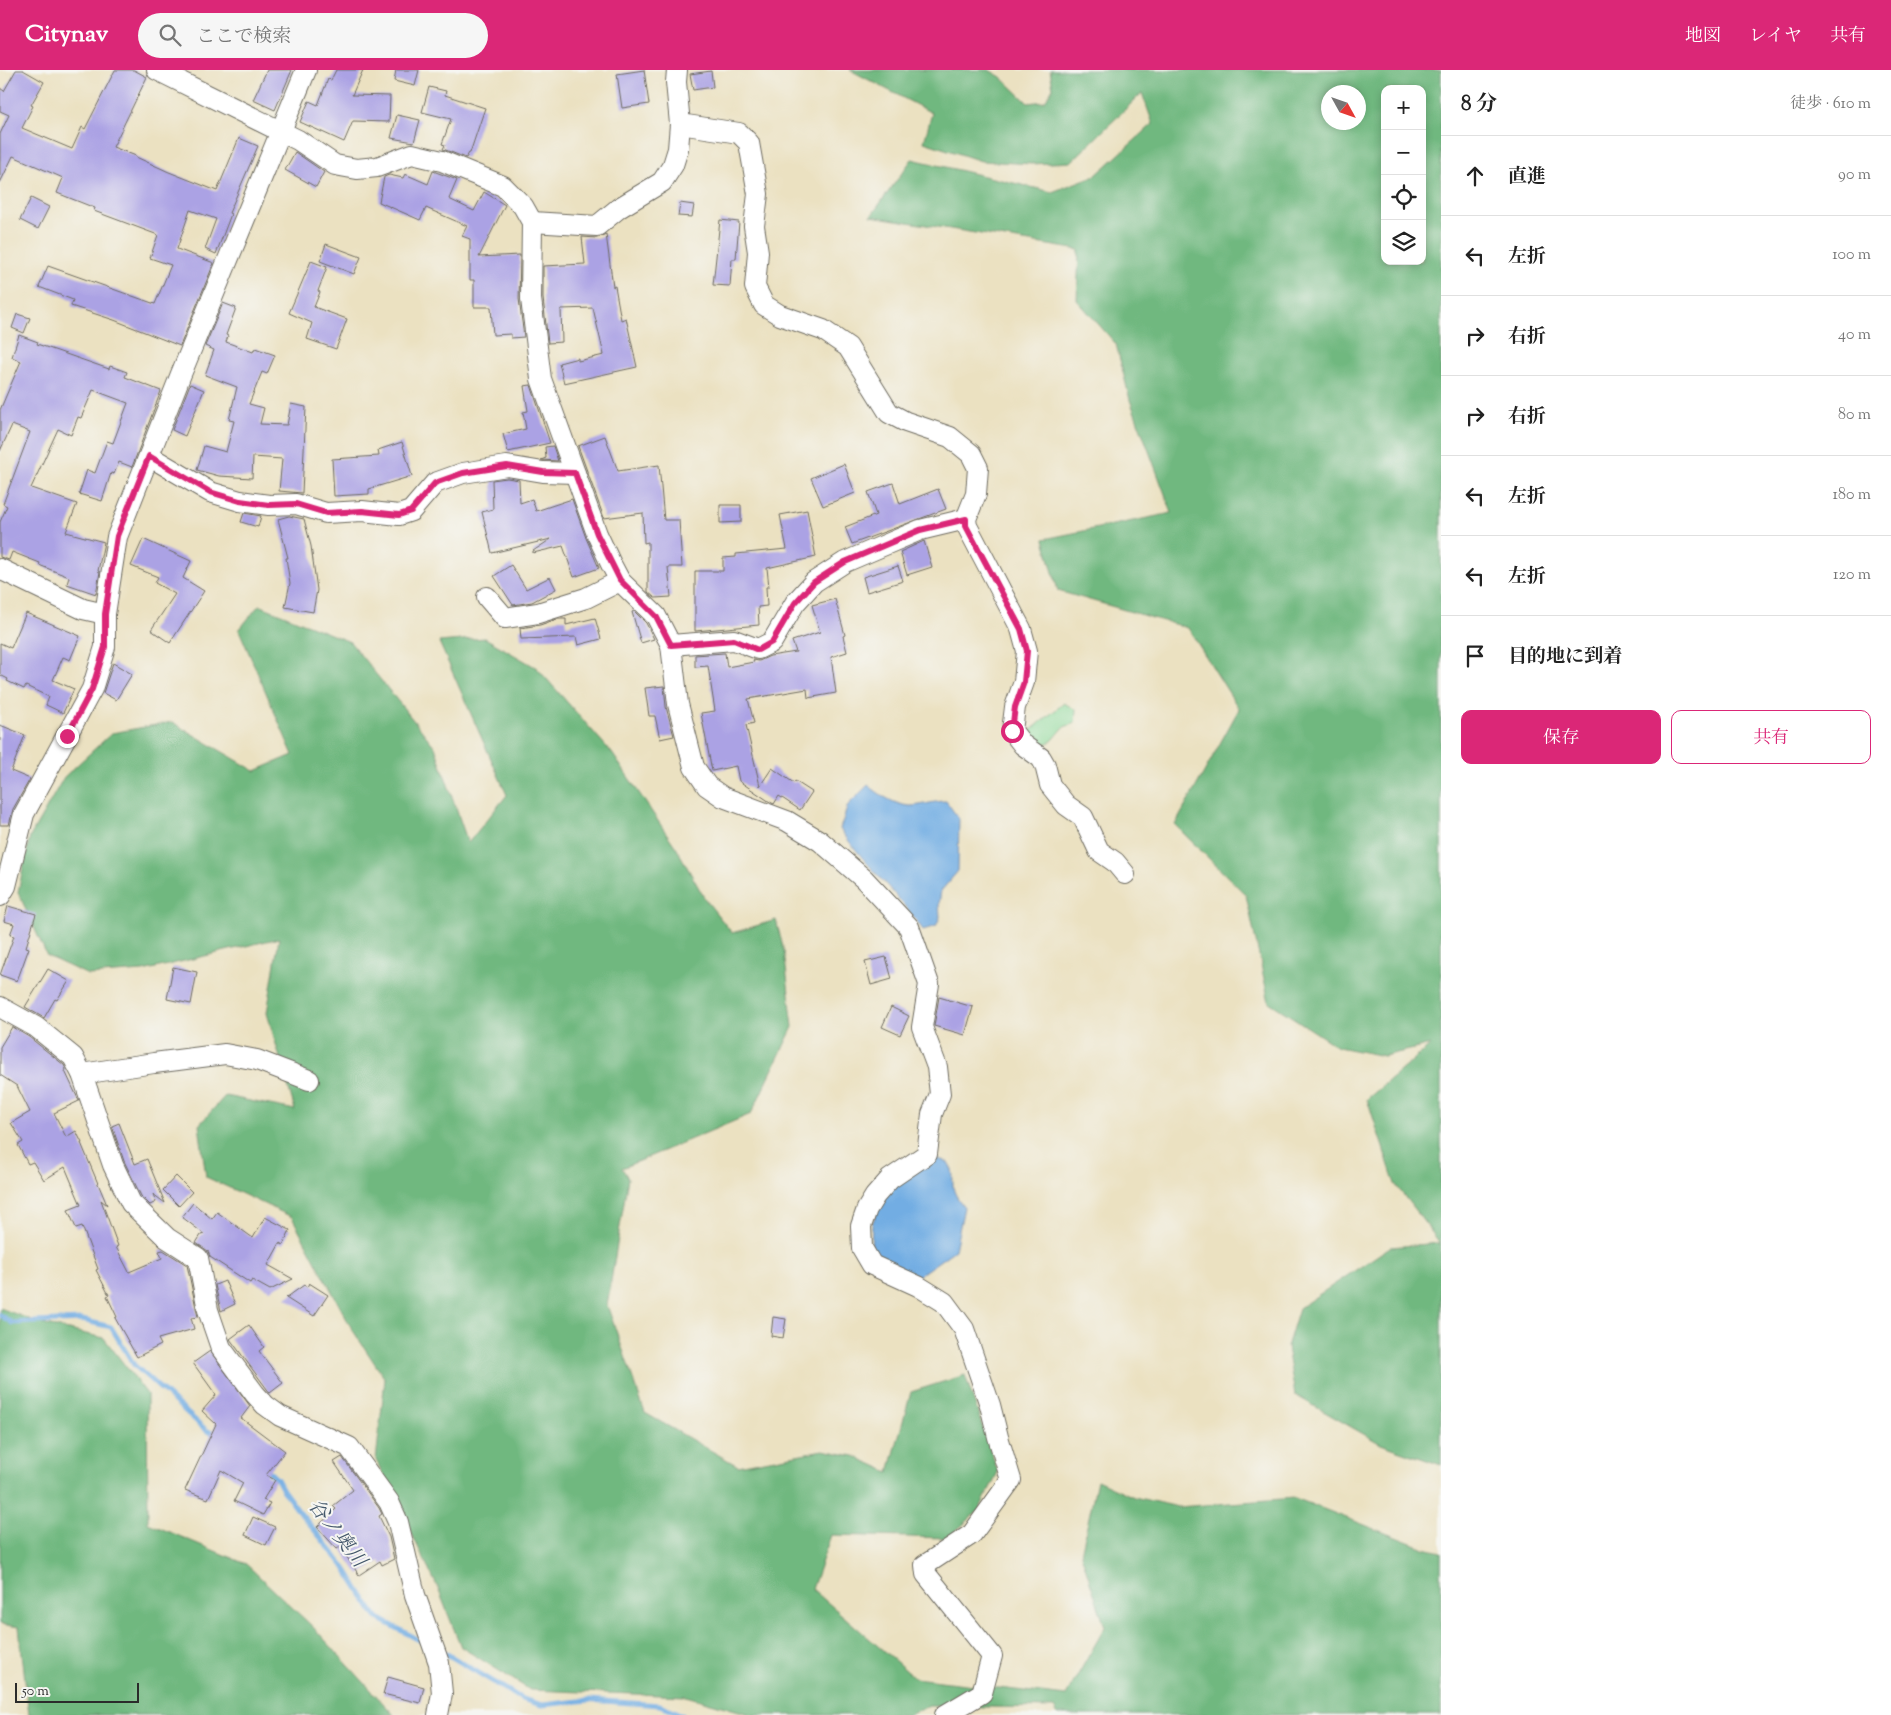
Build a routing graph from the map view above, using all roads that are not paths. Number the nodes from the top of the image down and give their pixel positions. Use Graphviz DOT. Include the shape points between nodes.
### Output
graph roads {
  1 [pos="157,70"];
  2 [pos="306,70"];
  3 [pos="677,70"];
  4 [pos="680,124"];
  5 [pos="280,133"];
  6 [pos="532,222"];
  7 [pos="149,456"];
  8 [pos="575,473"];
  9 [pos="966,519"];
  10 [pos="0,569"];
  11 [pos="620,580"];
  12 [pos="487,597"];
  13 [pos="105,614"];
  14 [pos="671,645"];
  15 [pos="1125,874"];
  16 [pos="0,896"];
  17 [pos="0,1008"];
  18 [pos="82,1074"];
  19 [pos="309,1080"];
  20 [pos="438,1715"];
  21 [pos="945,1715"];
  1 -- 5 [label="street"];
  2 -- 5 [label="street"];
  3 -- 4 [label="street"];
  4 -- 6 [label="street" via="678,149 662,182 619,208 597,226"];
  4 -- 9 [label="street" via="739,133 749,143 758,194 754,226 758,252 755,286 764,305 780,315 823,330 848,347 890,413 950,437 971,454 978,468 976,494"];
  5 -- 6 [label="street" via="298,140 335,165 357,169 377,167 412,154 442,161 503,186 523,206"];
  5 -- 7 [label="street"];
  6 -- 8 [label="street" via="530,299 541,379"];
  7 -- 8 [label="street" via="210,492 240,501 296,504 326,513 362,511 399,515 411,511 435,483 507,466"];
  7 -- 13 [label="street" via="117,536"];
  8 -- 11 [label="street" via="597,534"];
  9 -- 14 [label="street" via="920,530 845,562 814,582 795,603 772,642 758,650 734,640"];
  9 -- 15 [label="street" via="966,526 1021,629 1027,651 1024,682 1015,707 1012,731 1023,745 1041,758 1050,785 1066,805 1084,817 1099,851"];
  10 -- 13 [label="street" via="83,609"];
  11 -- 12 [label="street" via="586,598 538,613 504,618"];
  11 -- 14 [label="street" via="656,616"];
  13 -- 16 [label="street" via="105,647 92,689 24,814 6,886"];
  14 -- 21 [label="street" via="678,704 694,767 707,786 723,797 787,821 820,842 864,878 909,927 929,984 922,1026 937,1067 940,1094 932,1114 927,1154 890,1179 874,1196 866,1209 860,1236 862,1248 872,1265 944,1302 964,1329 1011,1480 972,1534 925,1565 926,1574 992,1656 982,1694"];
  17 -- 18 [label="street" via="36,1027 73,1057"];
  18 -- 19 [label="street" via="225,1054 258,1060"];
  18 -- 20 [label="street" via="113,1165 131,1203 167,1238 198,1258 208,1310 221,1348 265,1405 280,1416 349,1447 389,1502 398,1522 415,1595 438,1663 442,1694"];
}
